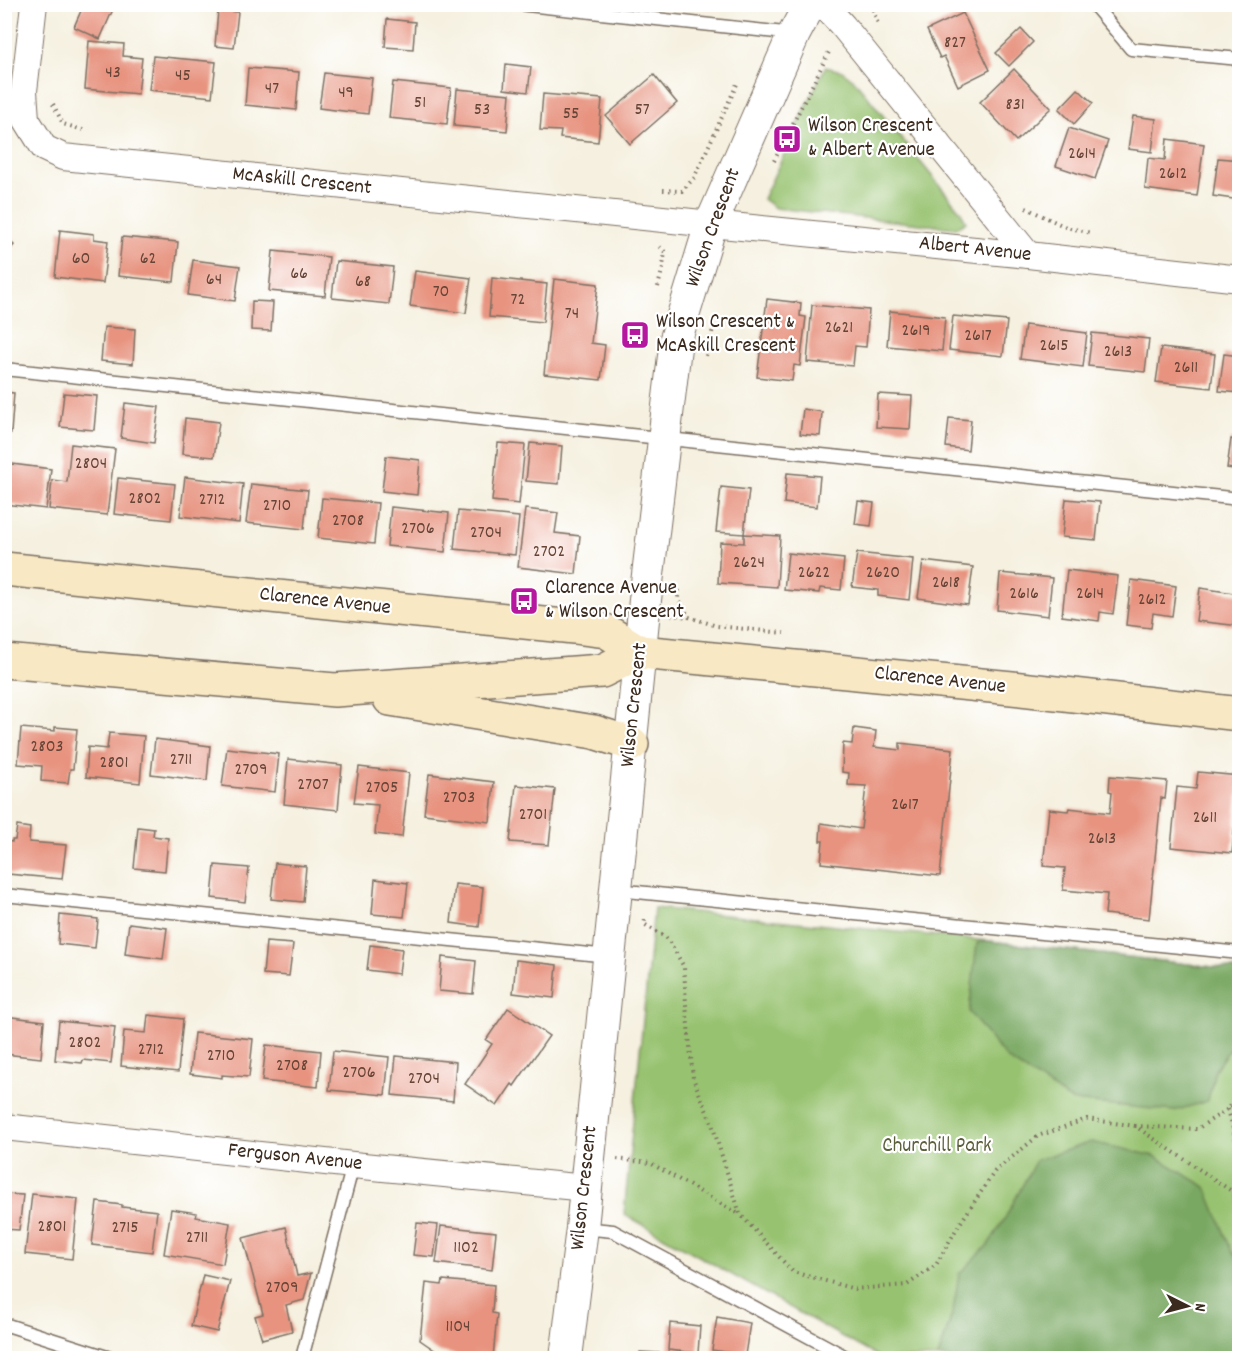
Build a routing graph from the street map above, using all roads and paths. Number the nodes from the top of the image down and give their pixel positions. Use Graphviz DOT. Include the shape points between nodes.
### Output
graph roads {
  1 [pos="34,4"];
  2 [pos="518,4"];
  3 [pos="810,4"];
  4 [pos="823,4"];
  5 [pos="871,4"];
  6 [pos="1093,4"];
  7 [pos="794,34"];
  8 [pos="881,34"];
  9 [pos="1239,59"];
  10 [pos="820,70"];
  11 [pos="738,83"];
  12 [pos="50,98"];
  13 [pos="88,132"];
  14 [pos="773,161"];
  15 [pos="662,190"];
  16 [pos="1019,202"];
  17 [pos="711,224"];
  18 [pos="1094,234"];
  19 [pos="1028,255"];
  20 [pos="1239,279"];
  21 [pos="714,323"];
  22 [pos="705,366"];
  23 [pos="4,369"];
  24 [pos="665,439"];
  25 [pos="1239,499"];
  26 [pos="4,569"];
  27 [pos="679,587"];
  28 [pos="789,633"];
  29 [pos="640,652"];
  30 [pos="4,660"];
  31 [pos="335,690"];
  32 [pos="1239,714"];
  33 [pos="632,744"];
  34 [pos="616,890"];
  35 [pos="4,895"];
  36 [pos="648,895"];
  37 [pos="1239,953"];
  38 [pos="609,956"];
  39 [pos="1239,1092"];
  40 [pos="1228,1109"];
  41 [pos="1135,1126"];
  42 [pos="4,1127"];
  43 [pos="589,1154"];
  44 [pos="353,1165"];
  45 [pos="586,1188"];
  46 [pos="1236,1194"];
  47 [pos="1239,1202"];
  48 [pos="740,1214"];
  49 [pos="582,1228"];
  50 [pos="4,1324"];
  51 [pos="111,1359"];
  52 [pos="302,1359"];
  53 [pos="566,1359"];
  54 [pos="848,1359"];
  1 -- 17 [label="street, McAskill Crescent" via="24,91 26,119 44,148 63,157"];
  2 -- 7 [label="lane"];
  3 -- 7 [label="street, Wilson Crescent"];
  4 -- 19 [label="street"];
  5 -- 8 [label="path"];
  6 -- 9 [label="lane" via="1131,49"];
  7 -- 17 [label="street, Wilson Crescent"];
  10 -- 14 [label="path"];
  11 -- 15 [label="path" via="694,178 682,191"];
  12 -- 13 [label="path" via="63,124"];
  16 -- 18 [label="path" via="1066,227"];
  17 -- 19 [label="street, Albert Avenue"];
  17 -- 24 [label="street, Wilson Crescent" via="676,339"];
  19 -- 20 [label="street, Albert Avenue"];
  21 -- 22 [label="path"];
  23 -- 24 [label="lane"];
  24 -- 25 [label="lane"];
  24 -- 29 [label="street, Wilson Crescent"];
  26 -- 29 [label="main road, Clarence Avenue" via="606,631"];
  27 -- 28 [label="path" via="678,598 688,617 717,626"];
  29 -- 31 [label="main road" via="602,671"];
  29 -- 32 [label="main road, Clarence Avenue"];
  29 -- 33 [label="street, Wilson Crescent"];
  30 -- 31 [label="main road"];
  31 -- 33 [label="main road" via="594,732"];
  33 -- 34 [label="street, Wilson Crescent"];
  34 -- 36 [label="lane"];
  34 -- 38 [label="street, Wilson Crescent"];
  35 -- 38 [label="lane"];
  36 -- 37 [label="lane"];
  36 -- 48 [label="path" via="644,924 668,939 684,967 693,1078"];
  38 -- 43 [label="street, Wilson Crescent"];
  39 -- 40 [label="path"];
  40 -- 41 [label="path" via="1197,1129"];
  40 -- 46 [label="path" via="1239,1152"];
  41 -- 46 [label="path"];
  41 -- 48 [label="path" via="1087,1119 1038,1136 995,1171 936,1265 907,1285 855,1288 793,1272"];
  42 -- 44 [label="street, Ferguson Avenue"];
  43 -- 45 [label="street, Wilson Crescent"];
  43 -- 48 [label="path" via="650,1163"];
  44 -- 45 [label="street, Ferguson Avenue"];
  44 -- 52 [label="lane"];
  45 -- 49 [label="street, Wilson Crescent"];
  46 -- 47 [label="path"];
  49 -- 53 [label="street, Wilson Crescent"];
  49 -- 54 [label="lane" via="614,1231"];
  50 -- 51 [label="lane"];
}
